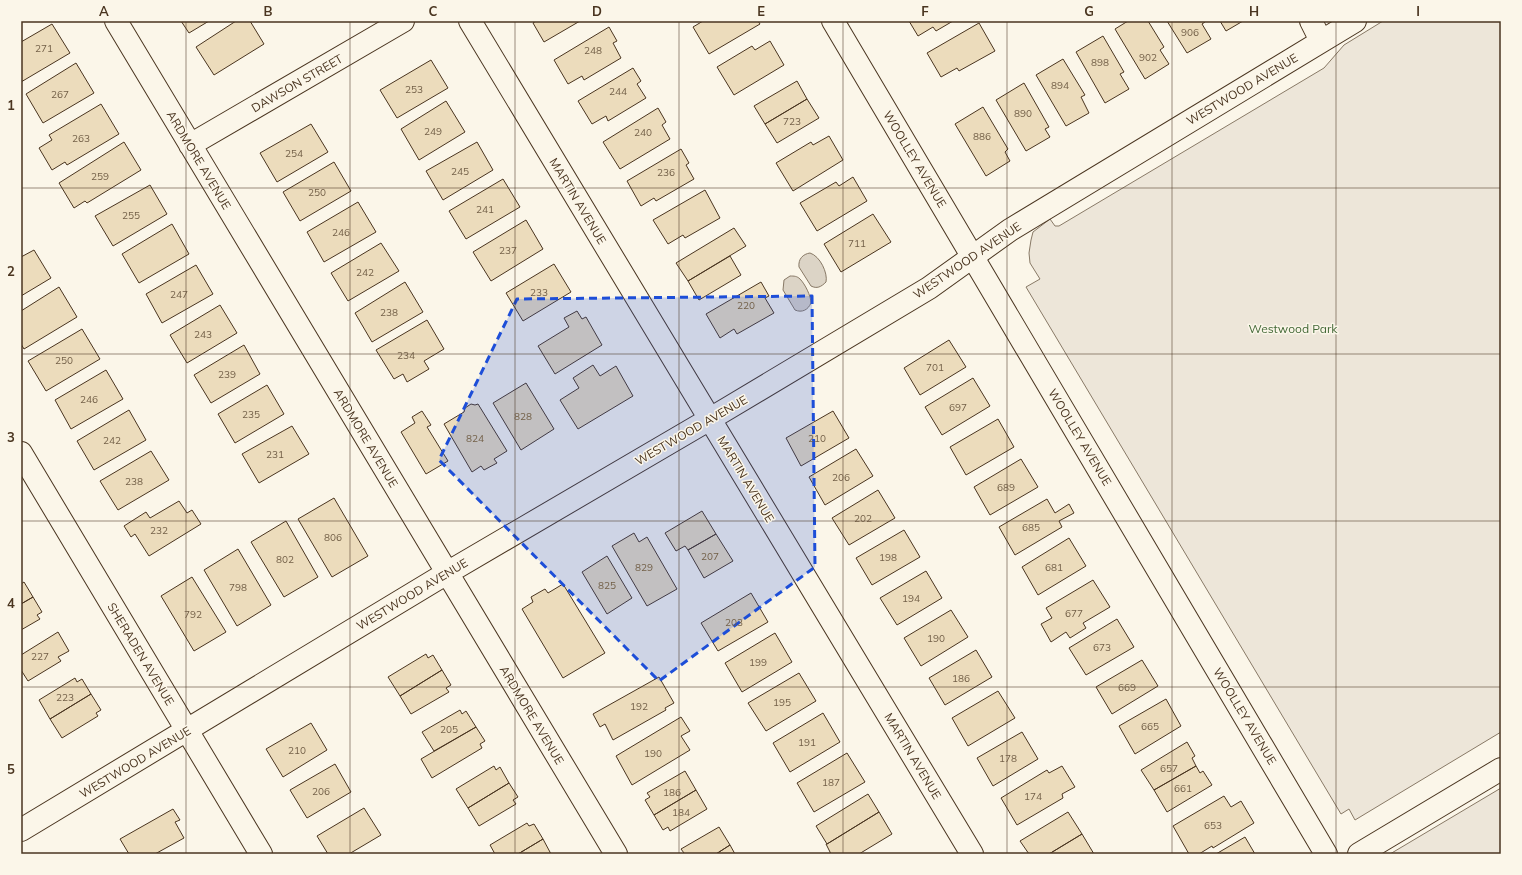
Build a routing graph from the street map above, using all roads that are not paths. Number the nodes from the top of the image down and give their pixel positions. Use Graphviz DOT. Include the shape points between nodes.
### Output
graph roads {
  1 [pos="116,21"];
  2 [pos="403,21"];
  3 [pos="470,21"];
  4 [pos="833,21"];
  5 [pos="1311,21"];
  6 [pos="1355,21"];
  7 [pos="1321,41"];
  8 [pos="190,145"];
  9 [pos="972,257"];
  10 [pos="710,419"];
  11 [pos="21,453"];
  12 [pos="447,573"];
  13 [pos="187,731"];
  14 [pos="1501,769"];
  15 [pos="21,830"];
  16 [pos="261,854"];
  17 [pos="616,854"];
  18 [pos="972,854"];
  19 [pos="1326,854"];
  20 [pos="1359,854"];
  1 -- 8 [label="street, ARDMORE AVENUE"];
  2 -- 8 [label="street, DAWSON STREET"];
  3 -- 10 [label="street, MARTIN AVENUE"];
  4 -- 9 [label="street, WOOLLEY AVENUE"];
  5 -- 7 [label="street"];
  6 -- 7 [label="street, WESTWOOD AVENUE"];
  7 -- 9 [label="street, WESTWOOD AVENUE" via="1010,230"];
  8 -- 12 [label="street, ARDMORE AVENUE"];
  9 -- 10 [label="street, WESTWOOD AVENUE" via="929,288"];
  9 -- 19 [label="street, WOOLLEY AVENUE"];
  10 -- 12 [label="street, WESTWOOD AVENUE"];
  10 -- 18 [label="street, MARTIN AVENUE"];
  11 -- 13 [label="street, SHERADEN AVENUE"];
  12 -- 13 [label="street, WESTWOOD AVENUE"];
  12 -- 17 [label="street, ARDMORE AVENUE"];
  13 -- 15 [label="street, WESTWOOD AVENUE"];
  13 -- 16 [label="street, SHERADEN AVENUE"];
  14 -- 20 [label="street"];
}
